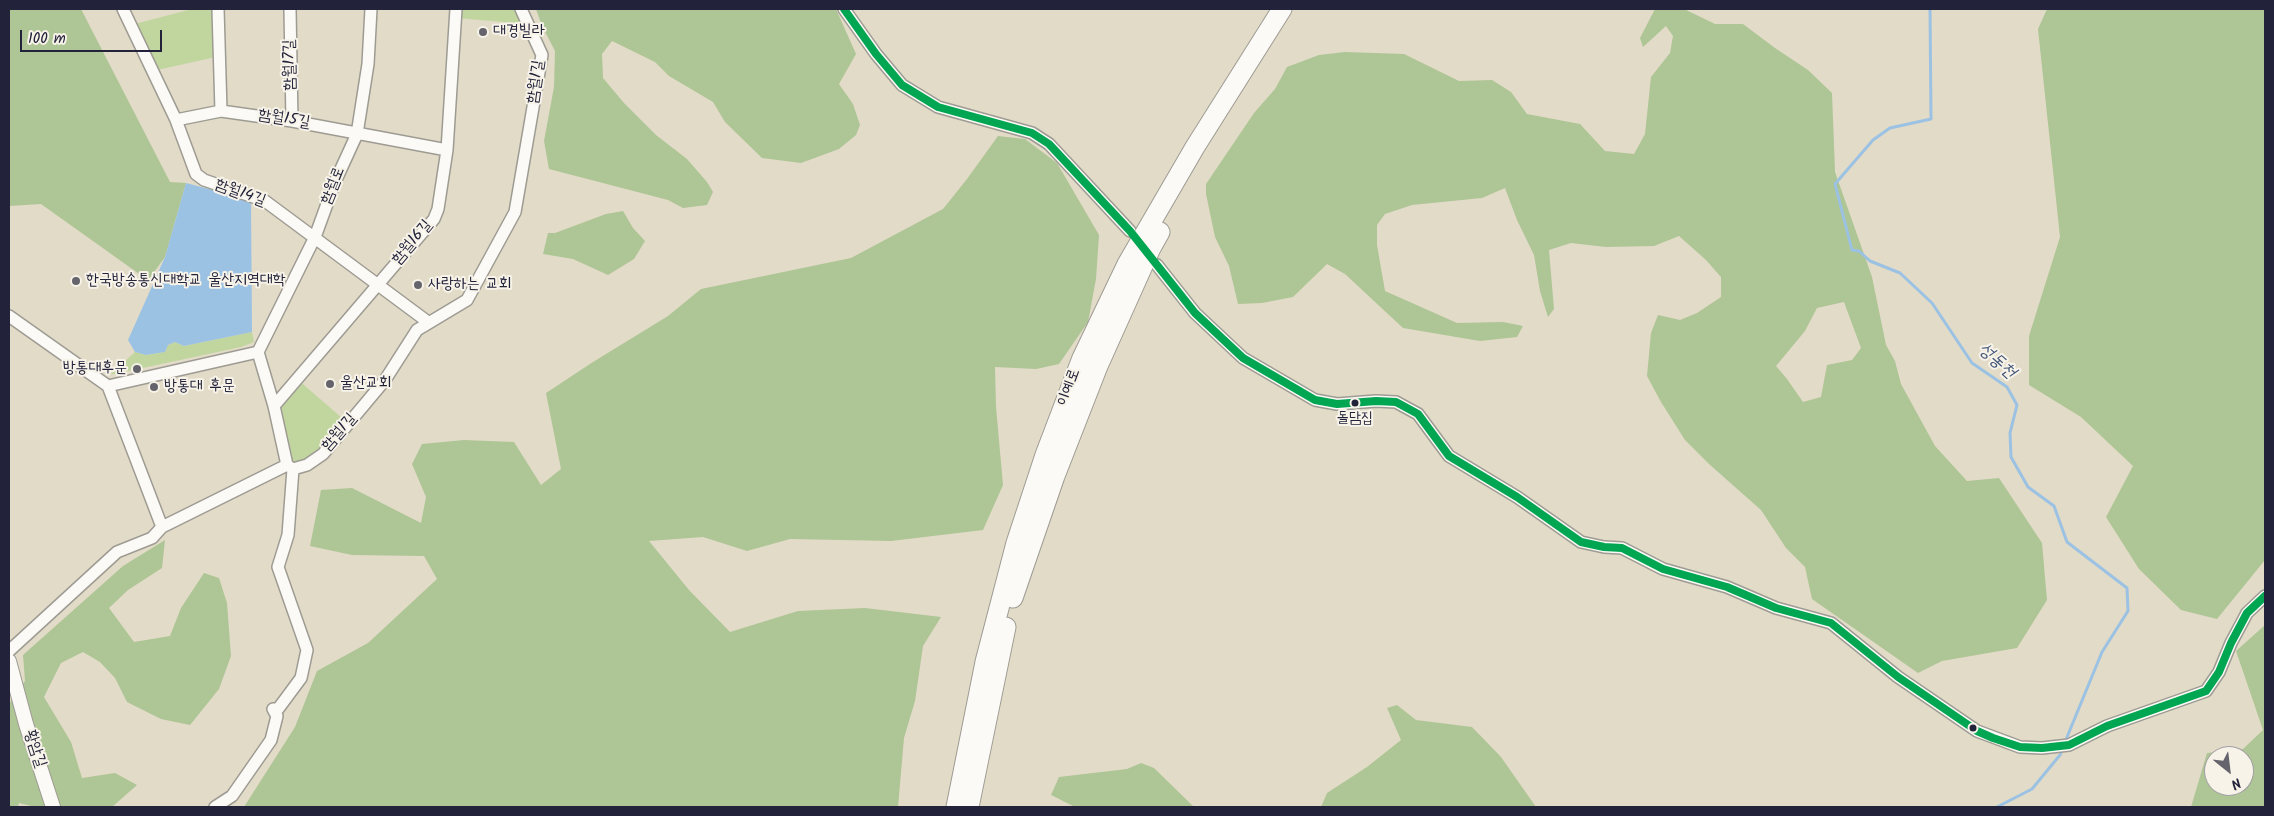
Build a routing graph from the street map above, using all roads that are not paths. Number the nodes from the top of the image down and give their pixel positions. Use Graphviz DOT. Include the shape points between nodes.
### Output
graph roads {
  1 [pos="123,9"];
  2 [pos="218,9"];
  3 [pos="290,9"];
  4 [pos="371,9"];
  5 [pos="456,9"];
  6 [pos="521,9"];
  7 [pos="844,9"];
  8 [pos="1282,9"];
  9 [pos="1297,9"];
  10 [pos="221,111"];
  11 [pos="176,120"];
  12 [pos="292,121"];
  13 [pos="356,134"];
  14 [pos="447,150"];
  15 [pos="1130,231"];
  16 [pos="315,237"];
  17 [pos="1157,265"];
  18 [pos="379,284"];
  19 [pos="9,316"];
  20 [pos="428,322"];
  21 [pos="258,352"];
  22 [pos="108,386"];
  23 [pos="274,406"];
  24 [pos="290,467"];
  25 [pos="162,527"];
  26 [pos="2265,596"];
  27 [pos="9,651"];
  28 [pos="9,661"];
  29 [pos="53,807"];
  30 [pos="215,807"];
  31 [pos="956,807"];
  32 [pos="969,807"];
  1 -- 11 [label="street, 함월14길"];
  2 -- 10 [label="street"];
  3 -- 12 [label="street, 함월17길"];
  4 -- 13 [label="street, 함월로" via="368,64"];
  5 -- 14 [label="street, 함월16길"];
  6 -- 20 [label="street, 함월1길" via="542,54 515,212 467,300"];
  7 -- 15 [label="street" via="902,85 938,107 1032,133 1049,144"];
  8 -- 31 [label="highway, 이예로" via="1195,147 1127,264 1082,358 1016,543 985,662"];
  9 -- 32 [label="highway, 이예로" via="1240,96 1151,248 1098,366 1055,476 1011,605"];
  10 -- 11 [label="street, 함월15길"];
  10 -- 12 [label="street, 함월15길"];
  11 -- 16 [label="street, 함월14길" via="196,174 204,180 265,201"];
  12 -- 13 [label="street, 함월15길"];
  13 -- 14 [label="street, 함월15길"];
  13 -- 16 [label="street, 함월로" via="334,182"];
  14 -- 18 [label="street, 함월16길" via="434,219"];
  16 -- 18 [label="street, 함월14길"];
  16 -- 21 [label="street, 함월로"];
  17 -- 26 [label="street" via="1195,313 1243,358 1315,400 1337,404 1396,402 1418,414 1449,456 1517,497 1581,542 1622,548 1663,569 1728,588 1776,608 1832,623 1898,677 1977,731 2020,747 2068,745 2107,726 2206,692 2248,613"];
  18 -- 20 [label="street, 함월14길"];
  18 -- 23 [label="street, 함월16길"];
  19 -- 22 [label="street"];
  20 -- 24 [label="street, 함월1길" via="417,330 385,380 323,454 307,465"];
  21 -- 22 [label="street"];
  21 -- 23 [label="street"];
  22 -- 25 [label="street"];
  23 -- 24 [label="street"];
  24 -- 25 [label="street, 함월1길"];
  24 -- 30 [label="street" via="288,535 278,567 307,650 301,678 278,709 273,709 277,716 271,740 232,796"];
  25 -- 27 [label="street, 함월1길" via="152,538 117,552"];
  28 -- 29 [label="street, 황암길"];
}
